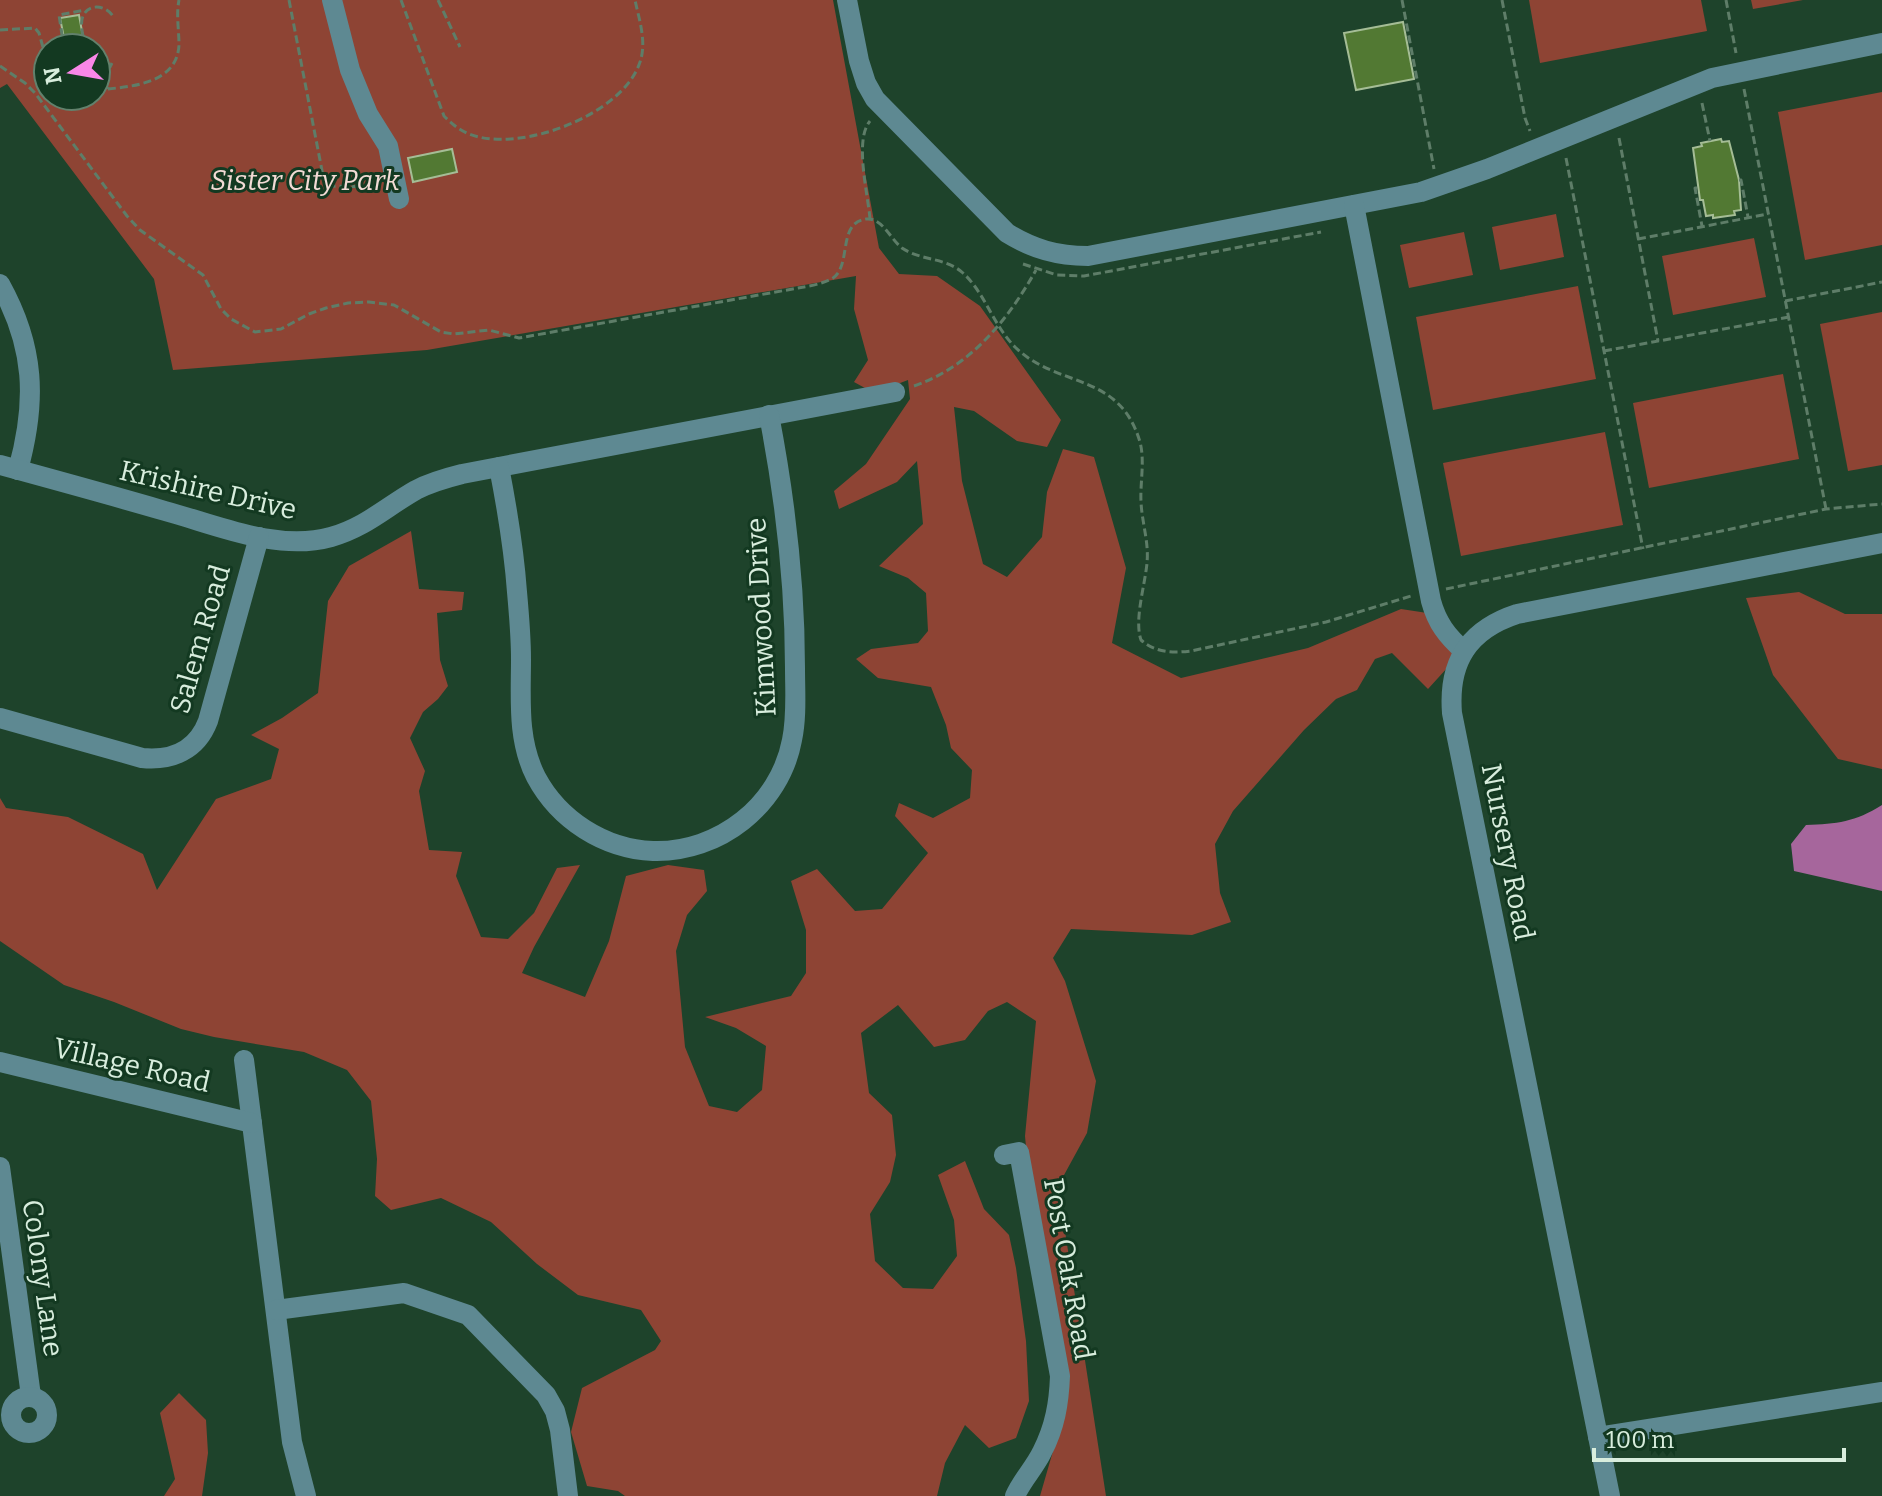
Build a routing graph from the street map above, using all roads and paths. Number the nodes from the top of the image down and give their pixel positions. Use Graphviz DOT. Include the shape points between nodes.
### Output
graph roads {
  1 [pos="86,0"];
  2 [pos="179,0"];
  3 [pos="289,0"];
  4 [pos="332,0"];
  5 [pos="401,0"];
  6 [pos="438,0"];
  7 [pos="635,0"];
  8 [pos="847,0"];
  9 [pos="1402,0"];
  10 [pos="1502,0"];
  11 [pos="1726,0"];
  12 [pos="88,9"];
  13 [pos="114,18"];
  14 [pos="0,30"];
  15 [pos="38,32"];
  16 [pos="62,32"];
  17 [pos="83,32"];
  18 [pos="1882,43"];
  19 [pos="460,47"];
  20 [pos="1736,53"];
  21 [pos="0,66"];
  22 [pos="112,88"];
  23 [pos="1743,88"];
  24 [pos="1702,103"];
  25 [pos="867,118"];
  26 [pos="1530,131"];
  27 [pos="1619,138"];
  28 [pos="1710,141"];
  29 [pos="1566,158"];
  30 [pos="1442,166"];
  31 [pos="1434,169"];
  32 [pos="1423,172"];
  33 [pos="1739,180"];
  34 [pos="1697,188"];
  35 [pos="398,193"];
  36 [pos="1354,205"];
  37 [pos="1768,214"];
  38 [pos="1724,217"];
  39 [pos="1748,218"];
  40 [pos="870,219"];
  41 [pos="1725,222"];
  42 [pos="1703,226"];
  43 [pos="1329,230"];
  44 [pos="1638,239"];
  45 [pos="1022,263"];
  46 [pos="1036,269"];
  47 [pos="1882,282"];
  48 [pos="0,284"];
  49 [pos="1785,301"];
  50 [pos="1789,317"];
  51 [pos="998,326"];
  52 [pos="1658,341"];
  53 [pos="1604,351"];
  54 [pos="895,392"];
  55 [pos="769,415"];
  56 [pos="499,467"];
  57 [pos="9,468"];
  58 [pos="1882,504"];
  59 [pos="1826,509"];
  60 [pos="259,537"];
  61 [pos="1882,543"];
  62 [pos="1643,549"];
  63 [pos="1430,592"];
  64 [pos="1464,651"];
  65 [pos="0,718"];
  66 [pos="244,1060"];
  67 [pos="0,1062"];
  68 [pos="252,1123"];
  69 [pos="1004,1155"];
  70 [pos="0,1167"];
  71 [pos="276,1310"];
  72 [pos="1882,1392"];
  73 [pos="31,1396"];
  74 [pos="1598,1437"];
  75 [pos="306,1496"];
  76 [pos="568,1496"];
  77 [pos="1015,1496"];
  78 [pos="1610,1496"];
  1 -- 12 [label="path"];
  2 -- 22 [label="path" via="179,49 167,71 151,81"];
  3 -- 35 [label="path" via="325,186"];
  4 -- 35 [label="street" via="350,70 388,146"];
  5 -- 7 [label="path" via="444,116 470,135 510,140 583,118 626,86 641,61 643,46"];
  6 -- 19 [label="path"];
  8 -- 36 [label="street" via="859,61 875,99 1007,233 1025,244 1066,256 1088,256"];
  9 -- 31 [label="path"];
  10 -- 26 [label="path"];
  11 -- 20 [label="path"];
  12 -- 13 [label="path" via="103,8"];
  12 -- 16 [label="path" via="59,15"];
  12 -- 17 [label="path" via="82,17"];
  14 -- 15 [label="path"];
  18 -- 36 [label="street" via="1712,78 1445,185"];
  21 -- 40 [label="path" via="35,93 140,230 203,275 221,309 255,332 281,329 326,308 369,302 394,305 441,332 489,330 519,338 783,291 834,277 850,231"];
  23 -- 37 [label="path"];
  24 -- 28 [label="path"];
  25 -- 40 [label="path" via="862,150"];
  27 -- 44 [label="path"];
  29 -- 53 [label="path"];
  30 -- 31 [label="path"];
  31 -- 32 [label="path"];
  33 -- 39 [label="path"];
  34 -- 42 [label="path"];
  36 -- 63 [label="street"];
  37 -- 39 [label="path"];
  37 -- 49 [label="path"];
  38 -- 41 [label="path"];
  39 -- 41 [label="path"];
  40 -- 51 [label="path" via="906,251 945,261 962,272"];
  41 -- 42 [label="path"];
  42 -- 44 [label="path"];
  43 -- 46 [label="path" via="1098,275"];
  44 -- 52 [label="path"];
  45 -- 46 [label="path"];
  46 -- 51 [label="path"];
  47 -- 49 [label="path"];
  48 -- 57 [label="street, Krishire Drive" via="29,361 30,417"];
  49 -- 50 [label="path"];
  50 -- 52 [label="path"];
  50 -- 59 [label="path"];
  51 -- 54 [label="path" via="954,366"];
  51 -- 63 [label="path" via="1020,352 1106,392 1135,430 1142,454 1147,558 1139,634 1147,645 1169,653 1191,651 1326,622"];
  52 -- 53 [label="path"];
  53 -- 62 [label="path"];
  54 -- 55 [label="street, Krishire Drive"];
  55 -- 56 [label="street, Krishire Drive"];
  55 -- 56 [label="street, Kimwood Drive" via="792,578 792,741 776,783 753,812 725,834 679,849 632,849 584,830 563,813 535,776 522,733 517,592"];
  56 -- 60 [label="street, Krishire Drive" via="438,480 380,516 329,538"];
  57 -- 60 [label="street, Krishire Drive"];
  58 -- 59 [label="path"];
  59 -- 62 [label="path"];
  60 -- 65 [label="street, Salem Road" via="208,721 188,749 157,760 142,758"];
  61 -- 64 [label="street, Nursery Road" via="1517,614 1485,629"];
  62 -- 63 [label="path"];
  63 -- 64 [label="street" via="1446,635"];
  64 -- 74 [label="street, Nursery Road" via="1450,692 1452,713"];
  66 -- 68 [label="street"];
  67 -- 68 [label="street, Village Road"];
  68 -- 71 [label="street"];
  69 -- 77 [label="street, Post Oak Road" via="1019,1152 1060,1376 1052,1428"];
  70 -- 73 [label="street, Colony Lane"];
  71 -- 75 [label="street" via="292,1442"];
  71 -- 76 [label="street" via="404,1293 468,1315 539,1386 555,1411"];
  72 -- 74 [label="street"];
  74 -- 78 [label="street, Nursery Road"];
}
